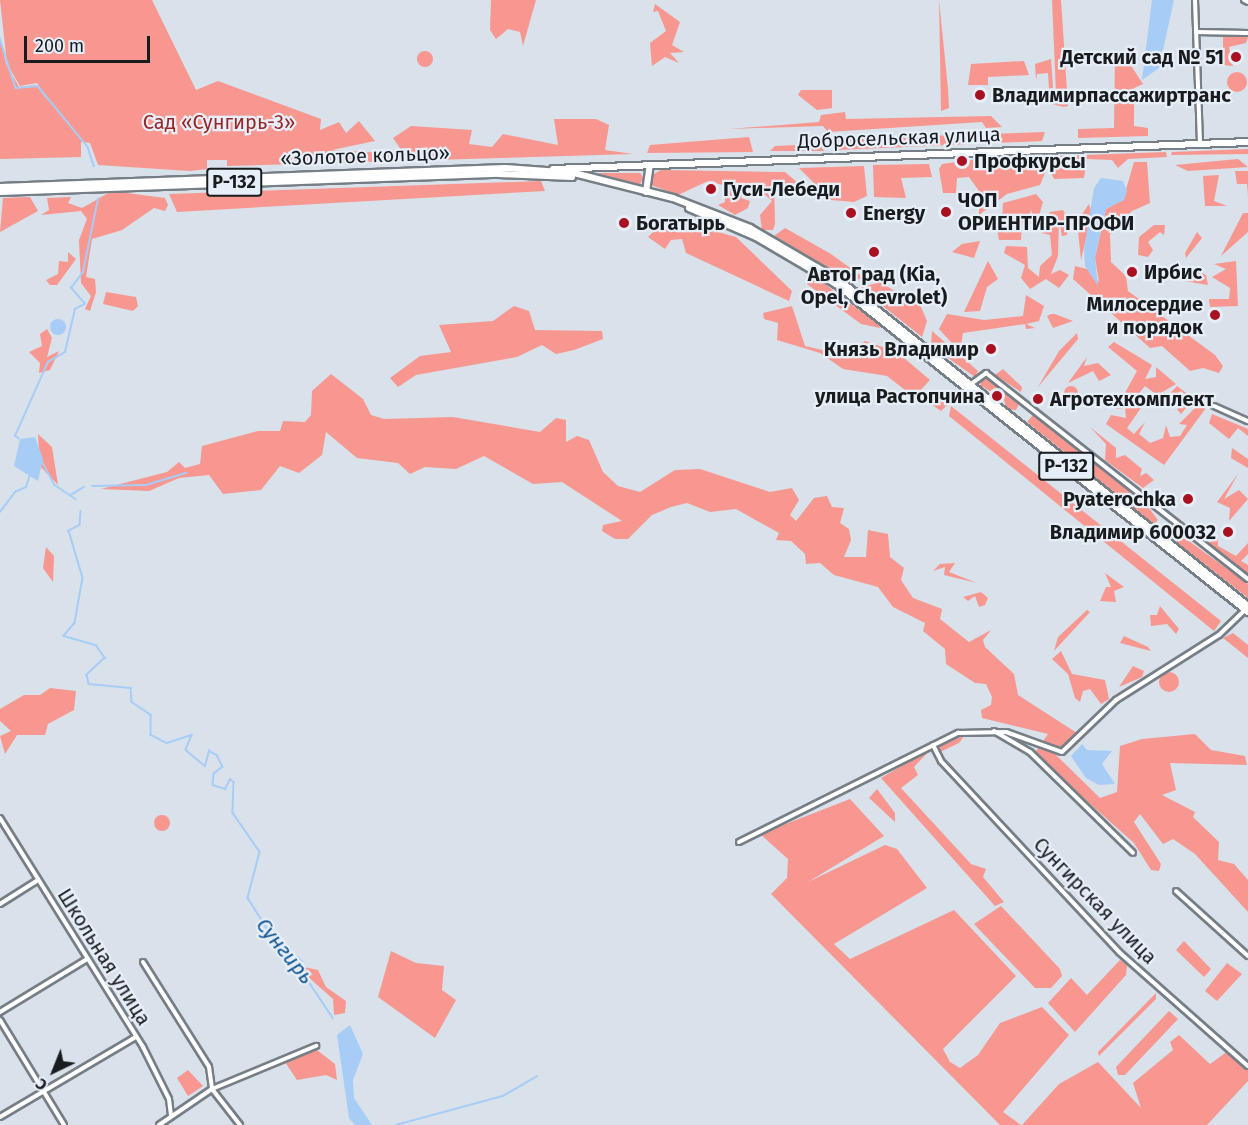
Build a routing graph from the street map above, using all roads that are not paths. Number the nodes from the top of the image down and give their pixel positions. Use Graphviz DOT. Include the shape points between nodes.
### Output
graph roads {
  1 [pos="1195,0"];
  2 [pos="1196,32"];
  3 [pos="1248,33"];
  4 [pos="1248,142"];
  5 [pos="1200,143"];
  6 [pos="650,165"];
  7 [pos="601,167"];
  8 [pos="551,169"];
  9 [pos="600,180"];
  10 [pos="0,187"];
  11 [pos="0,192"];
  12 [pos="646,192"];
  13 [pos="971,384"];
  14 [pos="1214,406"];
  15 [pos="1248,421"];
  16 [pos="1248,579"];
  17 [pos="1247,609"];
  18 [pos="994,731"];
  19 [pos="933,745"];
  20 [pos="0,818"];
  21 [pos="739,842"];
  22 [pos="1133,853"];
  23 [pos="38,880"];
  24 [pos="1176,891"];
  25 [pos="0,904"];
  26 [pos="1248,956"];
  27 [pos="87,959"];
  28 [pos="143,962"];
  29 [pos="0,1012"];
  30 [pos="0,1020"];
  31 [pos="136,1036"];
  32 [pos="315,1046"];
  33 [pos="1248,1066"];
  34 [pos="212,1089"];
  35 [pos="43,1091"];
  36 [pos="171,1116"];
  37 [pos="0,1117"];
  38 [pos="64,1125"];
  39 [pos="159,1125"];
  40 [pos="240,1125"];
  1 -- 2 [label="street"];
  2 -- 3 [label="street"];
  2 -- 5 [label="street"];
  4 -- 5 [label="main road, Добросельская улица"];
  5 -- 6 [label="main road, Добросельская улица"];
  6 -- 7 [label="main road, Добросельская улица"];
  6 -- 12 [label="main road"];
  7 -- 8 [label="main road, Добросельская улица"];
  7 -- 9 [label="main road"];
  8 -- 9 [label="main road, Р-132"];
  8 -- 10 [label="main road, «Золотое кольцо» / Р-132"];
  9 -- 11 [label="main road, «Золотое кольцо» / Р-132" via="468,175"];
  9 -- 12 [label="main road, Р-132"];
  12 -- 13 [label="main road, Р-132" via="717,214 802,256"];
  12 -- 17 [label="main road, Р-132" via="737,227 836,284"];
  13 -- 16 [label="street" via="986,373"];
  13 -- 17 [label="main road, Р-132"];
  14 -- 15 [label="street"];
  17 -- 18 [label="street" via="1220,635 1116,700 1062,752"];
  18 -- 19 [label="street" via="958,733"];
  18 -- 22 [label="street" via="1030,752"];
  19 -- 21 [label="street"];
  19 -- 33 [label="street, Сунгирская улица" via="941,760 1119,952"];
  20 -- 23 [label="street, Школьная улица"];
  23 -- 25 [label="street"];
  23 -- 27 [label="street, Школьная улица"];
  24 -- 26 [label="street"];
  27 -- 29 [label="street"];
  27 -- 31 [label="street, Школьная улица"];
  28 -- 34 [label="street" via="209,1067"];
  30 -- 35 [label="street"];
  31 -- 35 [label="street"];
  31 -- 36 [label="street, Школьная улица" via="170,1099"];
  32 -- 34 [label="street"];
  34 -- 36 [label="street"];
  34 -- 40 [label="street"];
  35 -- 37 [label="street"];
  35 -- 38 [label="street"];
  36 -- 39 [label="street"];
}
